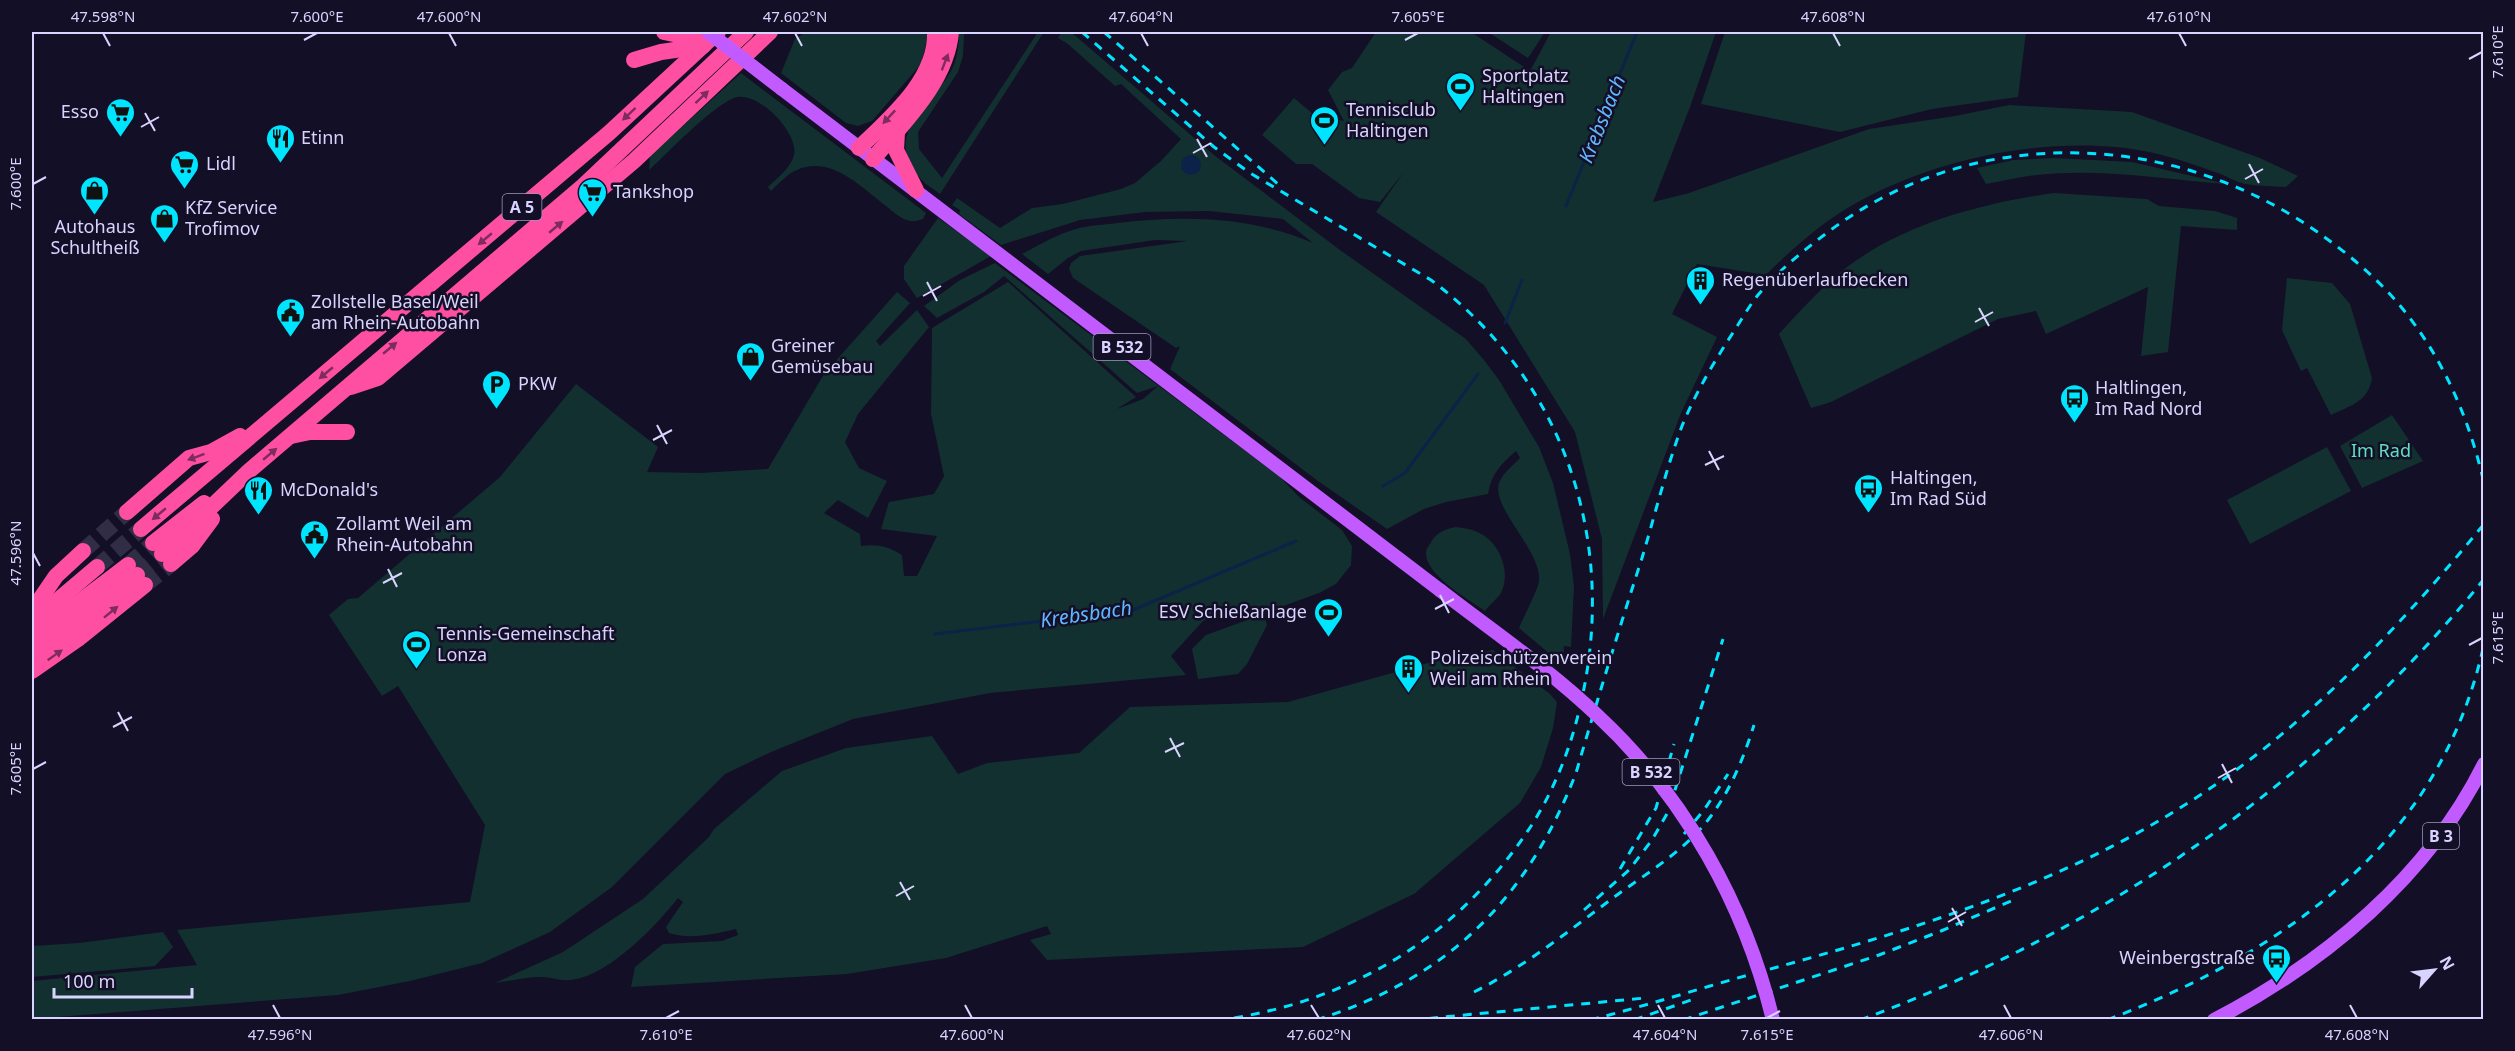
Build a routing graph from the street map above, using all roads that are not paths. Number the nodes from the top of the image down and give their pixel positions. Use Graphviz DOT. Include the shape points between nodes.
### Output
graph roads {
  1 [pos="664,32"];
  2 [pos="718,32"];
  3 [pos="746,32"];
  4 [pos="770,32"];
  5 [pos="779,32"];
  6 [pos="935,32"];
  7 [pos="951,32"];
  8 [pos="706,36"];
  9 [pos="758,45"];
  10 [pos="633,60"];
  11 [pos="897,132"];
  12 [pos="859,148"];
  13 [pos="873,159"];
  14 [pos="919,193"];
  15 [pos="348,388"];
  16 [pos="284,409"];
  17 [pos="347,432"];
  18 [pos="290,436"];
  19 [pos="127,512"];
  20 [pos="141,529"];
  21 [pos="83,550"];
  22 [pos="162,554"];
  23 [pos="97,567"];
  24 [pos="136,575"];
  25 [pos="32,611"];
  26 [pos="32,622"];
  27 [pos="32,638"];
  28 [pos="32,654"];
  29 [pos="32,671"];
  30 [pos="2484,764"];
  31 [pos="1773,1020"];
  32 [pos="2214,1020"];
  1 -- 8 [label="highway"];
  2 -- 8 [label="highway, A 5"];
  15 -- 3 [label="highway, A 5, one-way" via="583,186"];
  4 -- 9 [label="highway"];
  5 -- 9 [label="highway"];
  6 -- 12 [label="highway, one-way" via="934,52 925,73"];
  11 -- 7 [label="highway, one-way" via="940,75"];
  8 -- 10 [label="highway"];
  8 -- 12 [label="main road, B 532, bridge"];
  8 -- 16 [label="highway, A 5, one-way" via="609,133"];
  15 -- 9 [label="highway, one-way" via="378,378 634,161"];
  11 -- 13 [label="highway"];
  11 -- 14 [label="highway" via="896,150"];
  12 -- 13 [label="main road, B 532"];
  13 -- 14 [label="main road, B 532"];
  14 -- 31 [label="main road, B 532, bridge" via="1584,702 1650,772 1700,842 1755,958"];
  15 -- 18 [label="highway, A 5"];
  16 -- 19 [label="highway, one-way" via="211,452 189,458"];
  16 -- 20 [label="highway, A 5, one-way"];
  17 -- 18 [label="highway"];
  22 -- 18 [label="highway, A 5, one-way"];
  21 -- 25 [label="highway" via="56,576"];
  23 -- 26 [label="highway"];
  24 -- 27 [label="highway"];
  24 -- 28 [label="highway"];
  29 -- 24 [label="highway, one-way" via="78,639"];
  30 -- 32 [label="main road, B 3" via="2440,836 2385,897 2276,984"];
}
